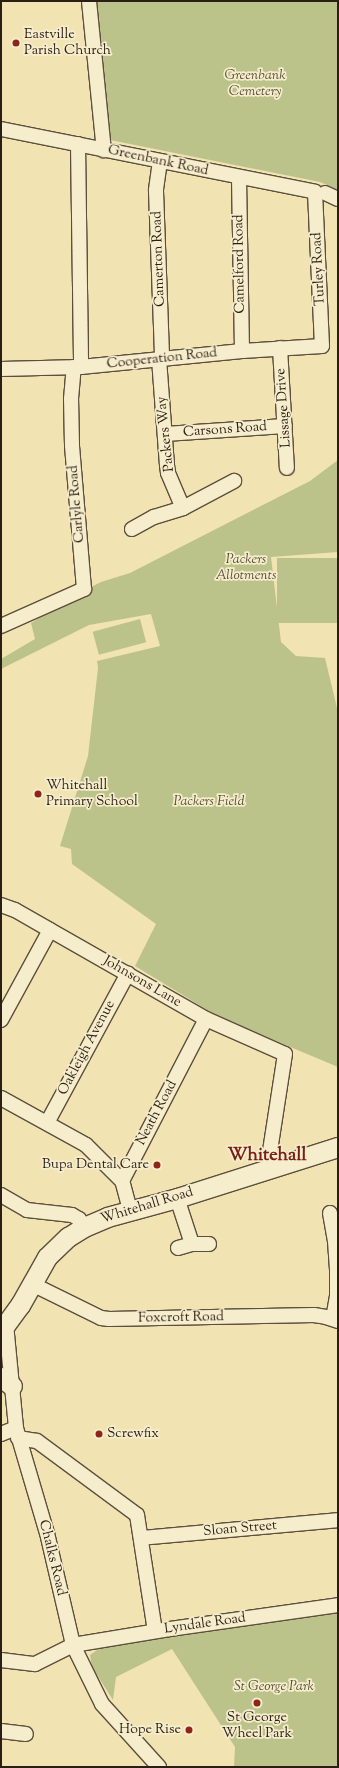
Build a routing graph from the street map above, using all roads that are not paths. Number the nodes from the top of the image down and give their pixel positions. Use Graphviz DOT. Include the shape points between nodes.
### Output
graph roads {
  1 [pos="89,1"];
  2 [pos="1,129"];
  3 [pos="78,144"];
  4 [pos="104,150"];
  5 [pos="160,161"];
  6 [pos="239,178"];
  7 [pos="320,192"];
  8 [pos="338,199"];
  9 [pos="322,346"];
  10 [pos="280,348"];
  11 [pos="242,351"];
  12 [pos="160,358"];
  13 [pos="78,367"];
  14 [pos="1,369"];
  15 [pos="285,426"];
  16 [pos="165,434"];
  17 [pos="287,468"];
  18 [pos="234,481"];
  19 [pos="183,508"];
  20 [pos="132,529"];
  21 [pos="1,626"];
  22 [pos="1,905"];
  23 [pos="50,930"];
  24 [pos="128,973"];
  25 [pos="206,1019"];
  26 [pos="1,1020"];
  27 [pos="1,1098"];
  28 [pos="47,1123"];
  29 [pos="338,1146"];
  30 [pos="275,1168"];
  31 [pos="122,1181"];
  32 [pos="1,1195"];
  33 [pos="177,1198"];
  34 [pos="130,1210"];
  35 [pos="330,1212"];
  36 [pos="84,1227"];
  37 [pos="192,1244"];
  38 [pos="209,1244"];
  39 [pos="178,1248"];
  40 [pos="32,1284"];
  41 [pos="335,1320"];
  42 [pos="4,1326"];
  43 [pos="7,1381"];
  44 [pos="17,1433"];
  45 [pos="1,1434"];
  46 [pos="338,1520"];
  47 [pos="141,1538"];
  48 [pos="338,1605"];
  49 [pos="155,1631"];
  50 [pos="73,1645"];
  51 [pos="1,1660"];
  52 [pos="1,1731"];
  53 [pos="26,1734"];
  54 [pos="159,1767"];
  1 -- 4 [label="street"];
  2 -- 3 [label="street, Greenbank Road"];
  3 -- 4 [label="street, Greenbank Road"];
  3 -- 13 [label="street, Carlyle Road"];
  4 -- 5 [label="street, Greenbank Road"];
  5 -- 6 [label="street, Greenbank Road"];
  5 -- 12 [label="street, Camerton Road" via="156,191"];
  6 -- 7 [label="street, Greenbank Road"];
  6 -- 11 [label="street, Camelford Road"];
  7 -- 8 [label="street, Greenbank Road"];
  7 -- 9 [label="street, Turley Road"];
  9 -- 10 [label="street, Cooperation Road"];
  10 -- 11 [label="street, Cooperation Road"];
  10 -- 15 [label="street, Lissage Drive"];
  11 -- 12 [label="street, Cooperation Road"];
  12 -- 13 [label="street, Cooperation Road"];
  12 -- 16 [label="street, Packers Way"];
  13 -- 14 [label="street, Cooperation Road"];
  13 -- 21 [label="street, Carlyle Road" via="71,399 72,445 84,589"];
  15 -- 16 [label="street, Carsons Road"];
  15 -- 17 [label="street, Lissage Drive"];
  16 -- 19 [label="street, Packers Way" via="168,473"];
  18 -- 19 [label="street"];
  19 -- 20 [label="street" via="154,517"];
  22 -- 23 [label="street, Johnsons Lane"];
  23 -- 24 [label="street, Johnsons Lane"];
  23 -- 26 [label="street"];
  24 -- 25 [label="street, Johnsons Lane"];
  24 -- 28 [label="street, Oakleigh Avenue"];
  25 -- 30 [label="street, Johnsons Lane" via="285,1054 270,1151"];
  25 -- 31 [label="street, Neath Road"];
  27 -- 28 [label="street"];
  28 -- 31 [label="street" via="86,1145"];
  29 -- 30 [label="main road, Whitehall Road"];
  30 -- 33 [label="main road, Whitehall Road"];
  31 -- 34 [label="street"];
  32 -- 36 [label="street" via="26,1210 72,1215 79,1219"];
  33 -- 34 [label="main road, Whitehall Road"];
  33 -- 37 [label="street"];
  34 -- 36 [label="main road, Whitehall Road"];
  35 -- 41 [label="street" via="337,1271"];
  36 -- 40 [label="main road, Whitehall Road" via="68,1237 47,1257"];
  37 -- 38 [label="street"];
  37 -- 39 [label="street"];
  40 -- 41 [label="street, Foxcroft Road" via="101,1318 109,1319 314,1315"];
  40 -- 42 [label="main road, Whitehall Road"];
  42 -- 43 [label="street, Chalks Road"];
  43 -- 44 [label="street, Chalks Road"];
  44 -- 45 [label="street"];
  44 -- 47 [label="street" via="37,1441 137,1515"];
  44 -- 50 [label="street, Chalks Road" via="47,1533"];
  46 -- 47 [label="street, Sloan Street"];
  47 -- 49 [label="street"];
  48 -- 49 [label="street, Lyndale Road"];
  49 -- 50 [label="street, Lyndale Road"];
  50 -- 51 [label="street, Lyndale Road" via="35,1664"];
  50 -- 54 [label="street, Chalks Road" via="102,1704"];
  52 -- 53 [label="street"];
}
